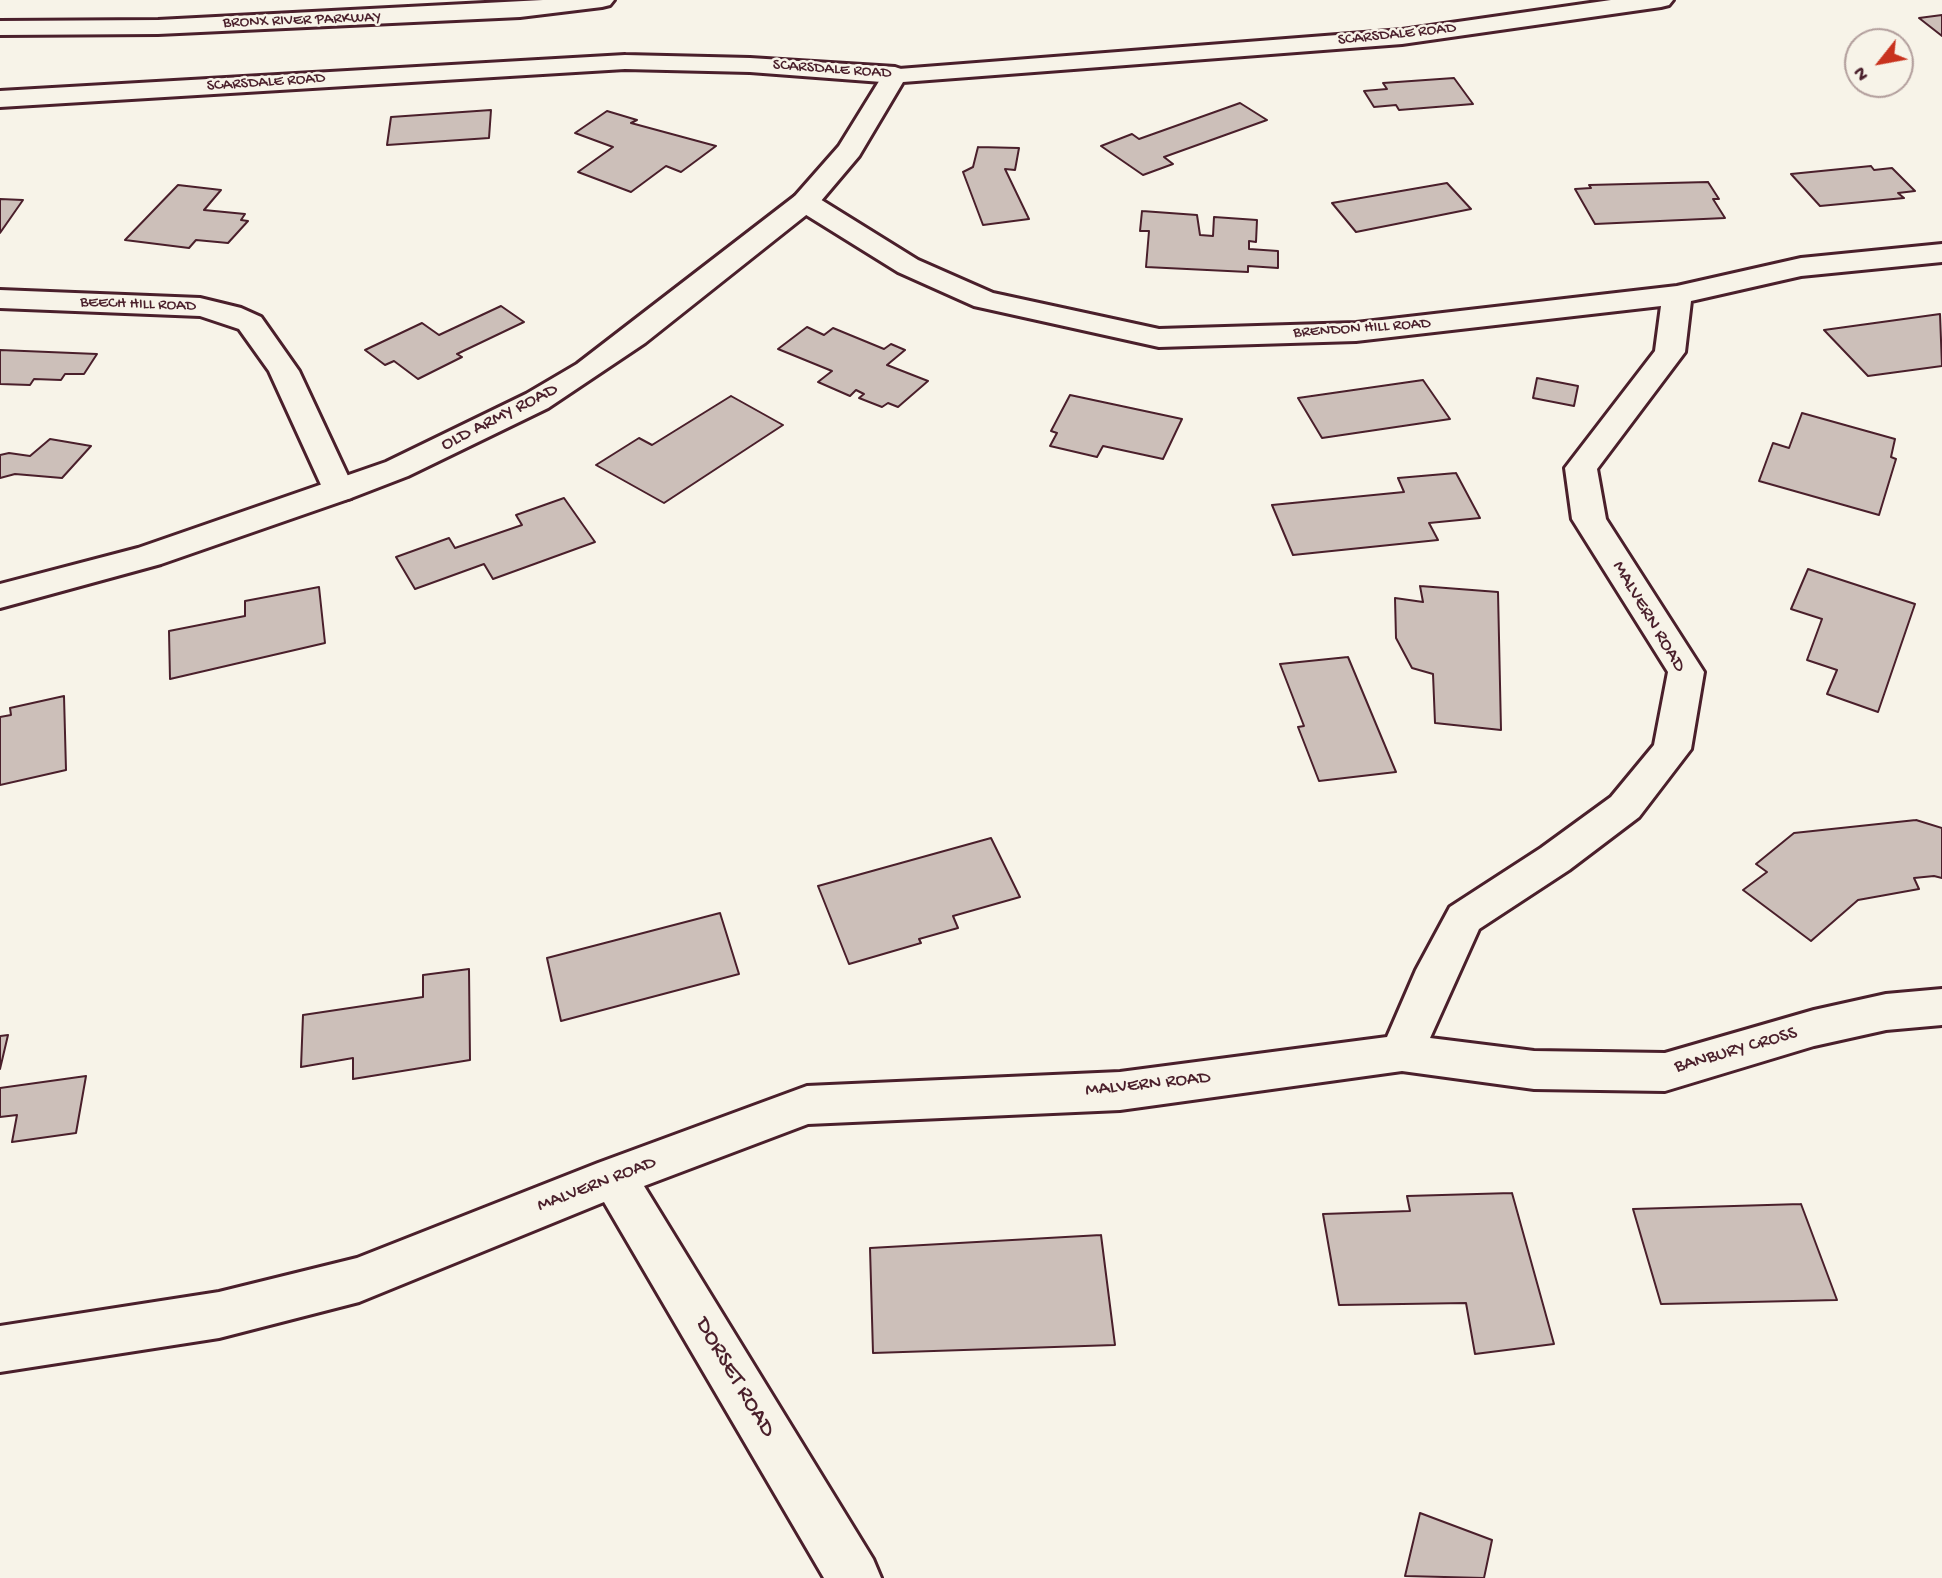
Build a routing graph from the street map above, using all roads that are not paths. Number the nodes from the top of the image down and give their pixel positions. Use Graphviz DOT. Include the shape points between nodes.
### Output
graph roads {
  1 [pos="602,0"];
  2 [pos="1661,0"];
  3 [pos="0,28"];
  4 [pos="895,75"];
  5 [pos="0,99"];
  6 [pos="805,202"];
  7 [pos="1942,253"];
  8 [pos="1677,295"];
  9 [pos="0,299"];
  10 [pos="339,491"];
  11 [pos="0,596"];
  12 [pos="1942,1007"];
  13 [pos="1402,1053"];
  14 [pos="614,1177"];
  15 [pos="0,1349"];
  16 [pos="854,1578"];
  1 -- 3 [label="main road, BRONX RIVER PARKWAY" via="416,16 158,27"];
  2 -- 4 [label="main road, SCARSDALE ROAD" via="1402,37"];
  4 -- 5 [label="main road, SCARSDALE ROAD" via="737,64 571,64"];
  4 -- 6 [label="main road, OLD ARMY ROAD" via="850,150"];
  6 -- 8 [label="main road, BRENDON HILL ROAD" via="908,266 984,300 1159,338 1356,332"];
  6 -- 10 [label="main road, OLD ARMY ROAD" via="588,370 475,433"];
  7 -- 8 [label="main road, BRENDON HILL ROAD" via="1801,267"];
  8 -- 13 [label="main road, MALVERN ROAD" via="1670,352 1581,468 1589,519 1686,672 1672,749 1625,807 1464,919"];
  9 -- 10 [label="main road, BEECH HILL ROAD" via="200,307 250,323 284,371"];
  10 -- 11 [label="main road, OLD ARMY ROAD" via="149,556"];
  12 -- 13 [label="main road, BANBURY CROSS" via="1886,1012 1814,1028 1665,1072 1534,1070"];
  13 -- 14 [label="main road, MALVERN ROAD" via="1120,1091 807,1105"];
  14 -- 15 [label="main road, MALVERN ROAD" via="359,1280 219,1315"];
  14 -- 16 [label="main road, DORSET ROAD"];
}
